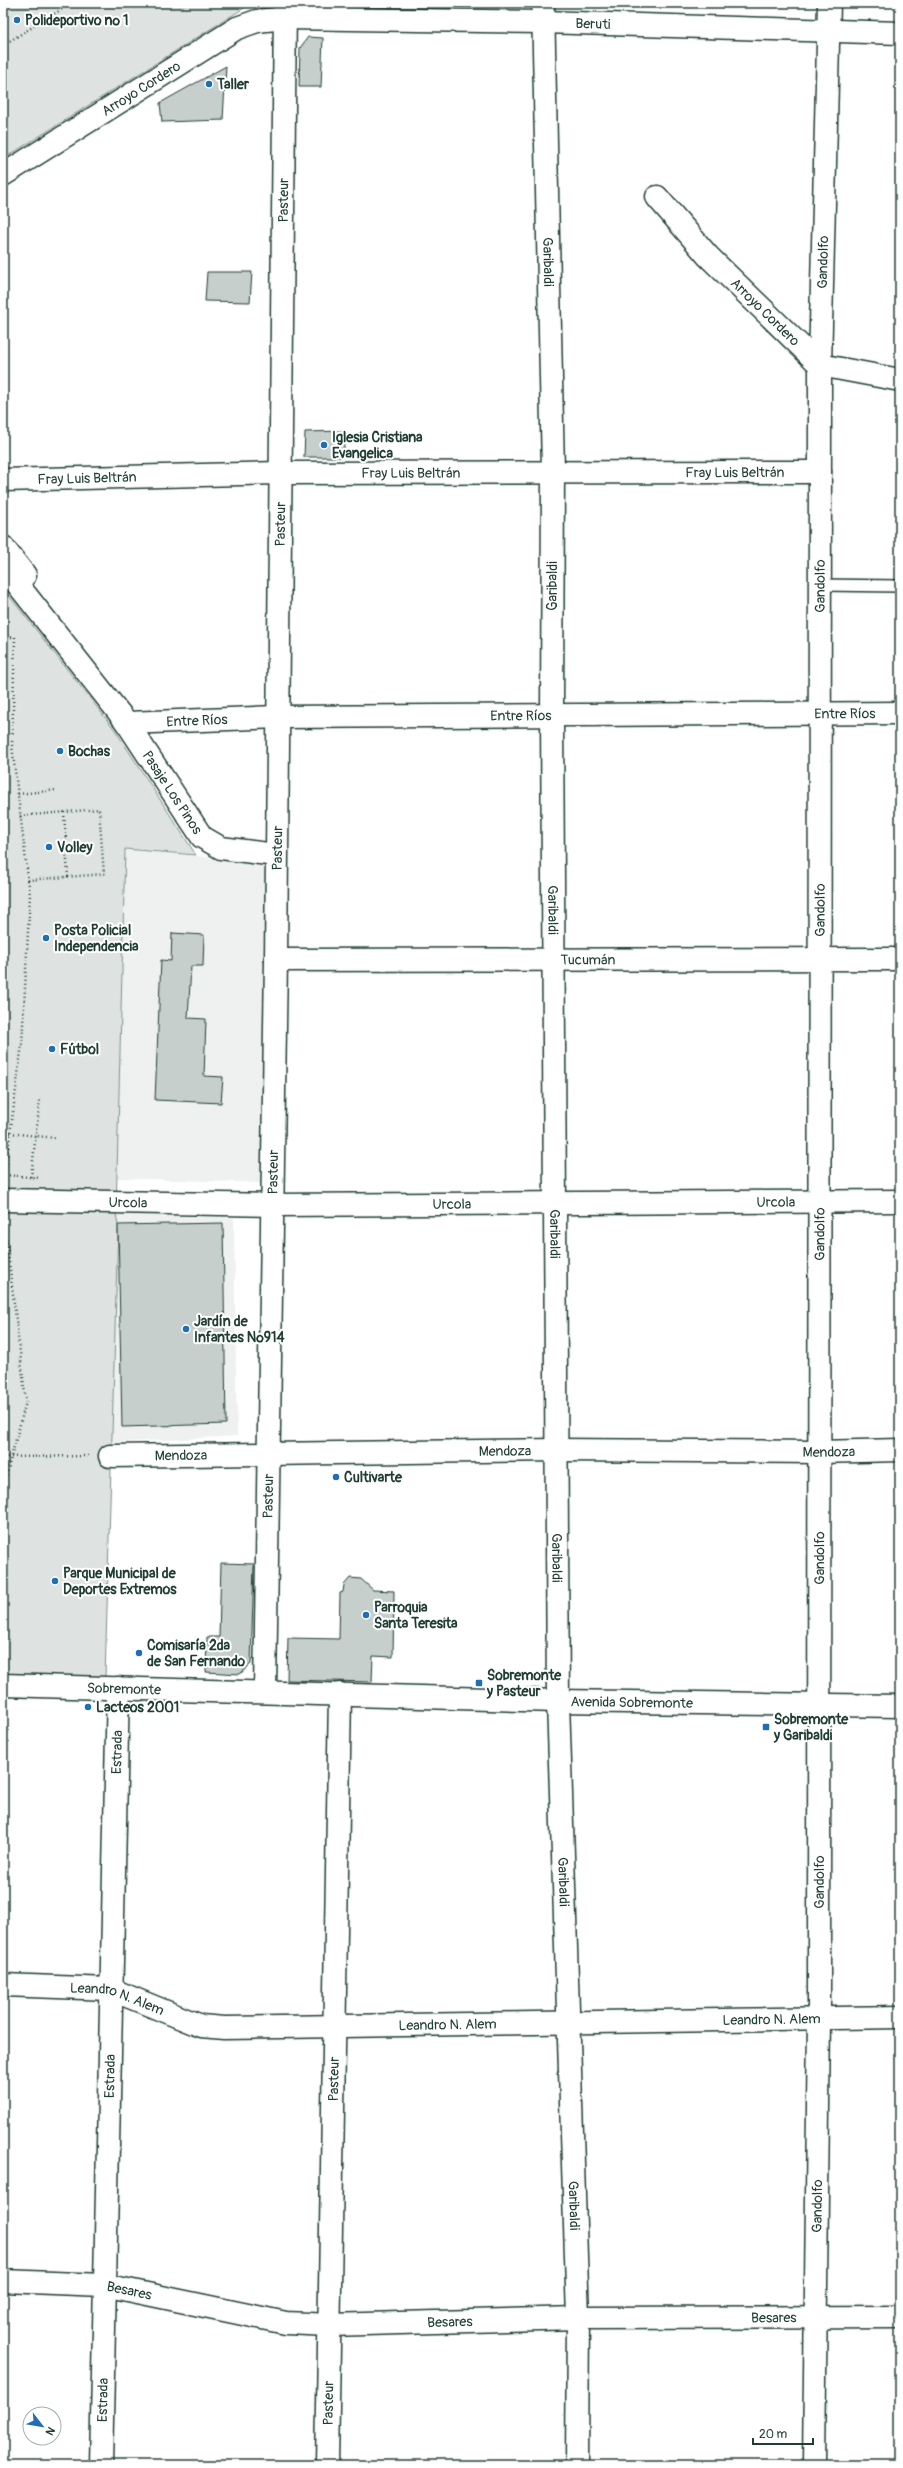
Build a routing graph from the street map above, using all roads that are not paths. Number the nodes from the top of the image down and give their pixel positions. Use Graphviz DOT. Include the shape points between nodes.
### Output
graph roads {
  1 [pos="829,3"];
  2 [pos="285,11"];
  3 [pos="543,13"];
  4 [pos="828,32"];
  5 [pos="900,33"];
  6 [pos="3,175"];
  7 [pos="657,197"];
  8 [pos="820,365"];
  9 [pos="900,380"];
  10 [pos="553,471"];
  11 [pos="820,472"];
  12 [pos="279,473"];
  13 [pos="3,480"];
  14 [pos="3,547"];
  15 [pos="3,566"];
  16 [pos="820,585"];
  17 [pos="900,586"];
  18 [pos="900,713"];
  19 [pos="819,714"];
  20 [pos="552,715"];
  21 [pos="277,717"];
  22 [pos="135,723"];
  23 [pos="276,855"];
  24 [pos="553,959"];
  25 [pos="819,959"];
  26 [pos="900,959"];
  27 [pos="276,960"];
  28 [pos="3,1191"];
  29 [pos="818,1201"];
  30 [pos="900,1201"];
  31 [pos="555,1203"];
  32 [pos="273,1205"];
  33 [pos="557,1450"];
  34 [pos="900,1450"];
  35 [pos="818,1452"];
  36 [pos="269,1455"];
  37 [pos="110,1456"];
  38 [pos="3,1685"];
  39 [pos="118,1688"];
  40 [pos="265,1692"];
  41 [pos="340,1694"];
  42 [pos="558,1701"];
  43 [pos="818,1705"];
  44 [pos="900,1706"];
  45 [pos="3,1985"];
  46 [pos="110,1989"];
  47 [pos="900,2017"];
  48 [pos="819,2018"];
  49 [pos="569,2022"];
  50 [pos="335,2027"];
  51 [pos="3,2281"];
  52 [pos="104,2284"];
  53 [pos="816,2317"];
  54 [pos="900,2317"];
  55 [pos="578,2318"];
  56 [pos="330,2325"];
  57 [pos="101,2465"];
  58 [pos="328,2465"];
  59 [pos="577,2465"];
  60 [pos="814,2465"];
  1 -- 4 [label="street, Gandolfo"];
  2 -- 3 [label="street, Beruti"];
  2 -- 6 [label="street, Arroyo Cordero" via="236,28"];
  2 -- 12 [label="street, Pasteur"];
  3 -- 4 [label="street, Beruti"];
  3 -- 10 [label="street, Garibaldi"];
  4 -- 5 [label="street, Beruti"];
  4 -- 8 [label="street, Gandolfo"];
  7 -- 8 [label="street, Arroyo Cordero" via="708,256"];
  8 -- 9 [label="street"];
  8 -- 11 [label="street, Gandolfo"];
  10 -- 11 [label="street, Fray Luis Beltrán"];
  10 -- 12 [label="street, Fray Luis Beltrán"];
  10 -- 20 [label="street, Garibaldi"];
  11 -- 16 [label="street, Gandolfo"];
  12 -- 13 [label="street, Fray Luis Beltrán"];
  12 -- 21 [label="street, Pasteur"];
  14 -- 22 [label="street"];
  15 -- 22 [label="street"];
  16 -- 17 [label="lane"];
  16 -- 19 [label="street, Gandolfo"];
  18 -- 19 [label="street, Entre Ríos"];
  19 -- 20 [label="street, Entre Ríos"];
  19 -- 25 [label="street, Gandolfo"];
  20 -- 21 [label="street, Entre Ríos"];
  20 -- 24 [label="street, Garibaldi"];
  21 -- 22 [label="street, Entre Ríos"];
  21 -- 23 [label="street, Pasteur"];
  22 -- 23 [label="street, Pasaje Los Pinos" via="202,837 221,848"];
  23 -- 27 [label="street, Pasteur"];
  24 -- 25 [label="street, Tucumán"];
  24 -- 27 [label="street, Tucumán"];
  24 -- 31 [label="street, Garibaldi"];
  25 -- 26 [label="street, Tucumán"];
  25 -- 29 [label="street, Gandolfo"];
  27 -- 32 [label="street, Pasteur"];
  28 -- 32 [label="street, Urcola"];
  29 -- 30 [label="street, Urcola"];
  29 -- 31 [label="street, Urcola"];
  29 -- 35 [label="street, Gandolfo"];
  31 -- 32 [label="street, Urcola"];
  31 -- 33 [label="street, Garibaldi"];
  32 -- 36 [label="street, Pasteur"];
  33 -- 35 [label="street, Mendoza"];
  33 -- 36 [label="street, Mendoza"];
  33 -- 42 [label="street, Garibaldi"];
  34 -- 35 [label="street, Mendoza"];
  35 -- 43 [label="street, Gandolfo"];
  36 -- 37 [label="street, Mendoza"];
  36 -- 40 [label="street, Pasteur"];
  38 -- 39 [label="street, Sobremonte"];
  39 -- 40 [label="street, Sobremonte"];
  39 -- 46 [label="street, Estrada"];
  40 -- 41 [label="street, Sobremonte"];
  41 -- 42 [label="street, Avenida Sobremonte"];
  41 -- 50 [label="street, Pasteur"];
  42 -- 43 [label="street, Avenida Sobremonte"];
  42 -- 49 [label="street, Garibaldi"];
  43 -- 44 [label="street, Avenida Sobremonte"];
  43 -- 48 [label="street, Gandolfo"];
  45 -- 46 [label="street, Leandro N. Alem"];
  46 -- 50 [label="street, Leandro N. Alem" via="201,2026"];
  46 -- 52 [label="street, Estrada"];
  47 -- 48 [label="street, Leandro N. Alem"];
  48 -- 49 [label="street, Leandro N. Alem"];
  48 -- 53 [label="street, Gandolfo"];
  49 -- 50 [label="street, Leandro N. Alem"];
  49 -- 55 [label="street, Garibaldi"];
  50 -- 56 [label="street, Pasteur"];
  51 -- 52 [label="street, Besares"];
  52 -- 56 [label="street, Besares" via="286,2323"];
  52 -- 57 [label="street, Estrada"];
  53 -- 54 [label="street, Besares"];
  53 -- 55 [label="street, Besares"];
  53 -- 60 [label="street, Gandolfo"];
  55 -- 56 [label="street, Besares"];
  55 -- 59 [label="street, Garibaldi"];
  56 -- 58 [label="street, Pasteur"];
}
